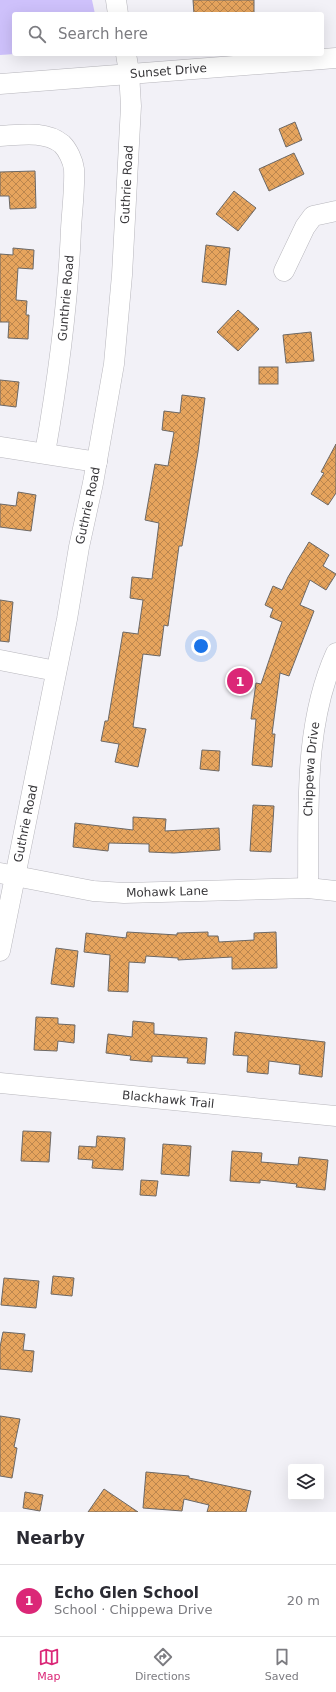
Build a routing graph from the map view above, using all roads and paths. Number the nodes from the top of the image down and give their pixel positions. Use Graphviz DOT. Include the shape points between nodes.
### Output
graph roads {
  1 [pos="116,0"];
  2 [pos="118,12"];
  3 [pos="336,58"];
  4 [pos="127,63"];
  5 [pos="0,84"];
  6 [pos="0,136"];
  7 [pos="336,211"];
  8 [pos="284,271"];
  9 [pos="0,447"];
  10 [pos="46,453"];
  11 [pos="97,462"];
  12 [pos="336,653"];
  13 [pos="0,660"];
  14 [pos="56,671"];
  15 [pos="8,874"];
  16 [pos="308,888"];
  17 [pos="336,890"];
  18 [pos="0,951"];
  19 [pos="0,1083"];
  20 [pos="336,1116"];
  1 -- 2 [label="street"];
  3 -- 4 [label="street, Sunset Drive"];
  4 -- 5 [label="street, Sunset Drive"];
  4 -- 11 [label="street, Guthrie Road" via="131,106 122,275 114,364"];
  6 -- 10 [label="street, Gunthrie Road" via="39,135 53,139 62,145 74,169 62,345"];
  7 -- 8 [label="street" via="313,216 305,226"];
  9 -- 10 [label="street"];
  10 -- 11 [label="street"];
  11 -- 14 [label="street, Guthrie Road"];
  12 -- 16 [label="street, Chippewa Drive" via="324,686 314,730 309,778"];
  13 -- 14 [label="street"];
  14 -- 15 [label="street, Guthrie Road"];
  15 -- 16 [label="street, Mohawk Lane" via="93,891 124,893"];
  15 -- 18 [label="street, Guthrie Road"];
  16 -- 17 [label="street, Mohawk Lane"];
  19 -- 20 [label="street, Blackhawk Trail"];
}
